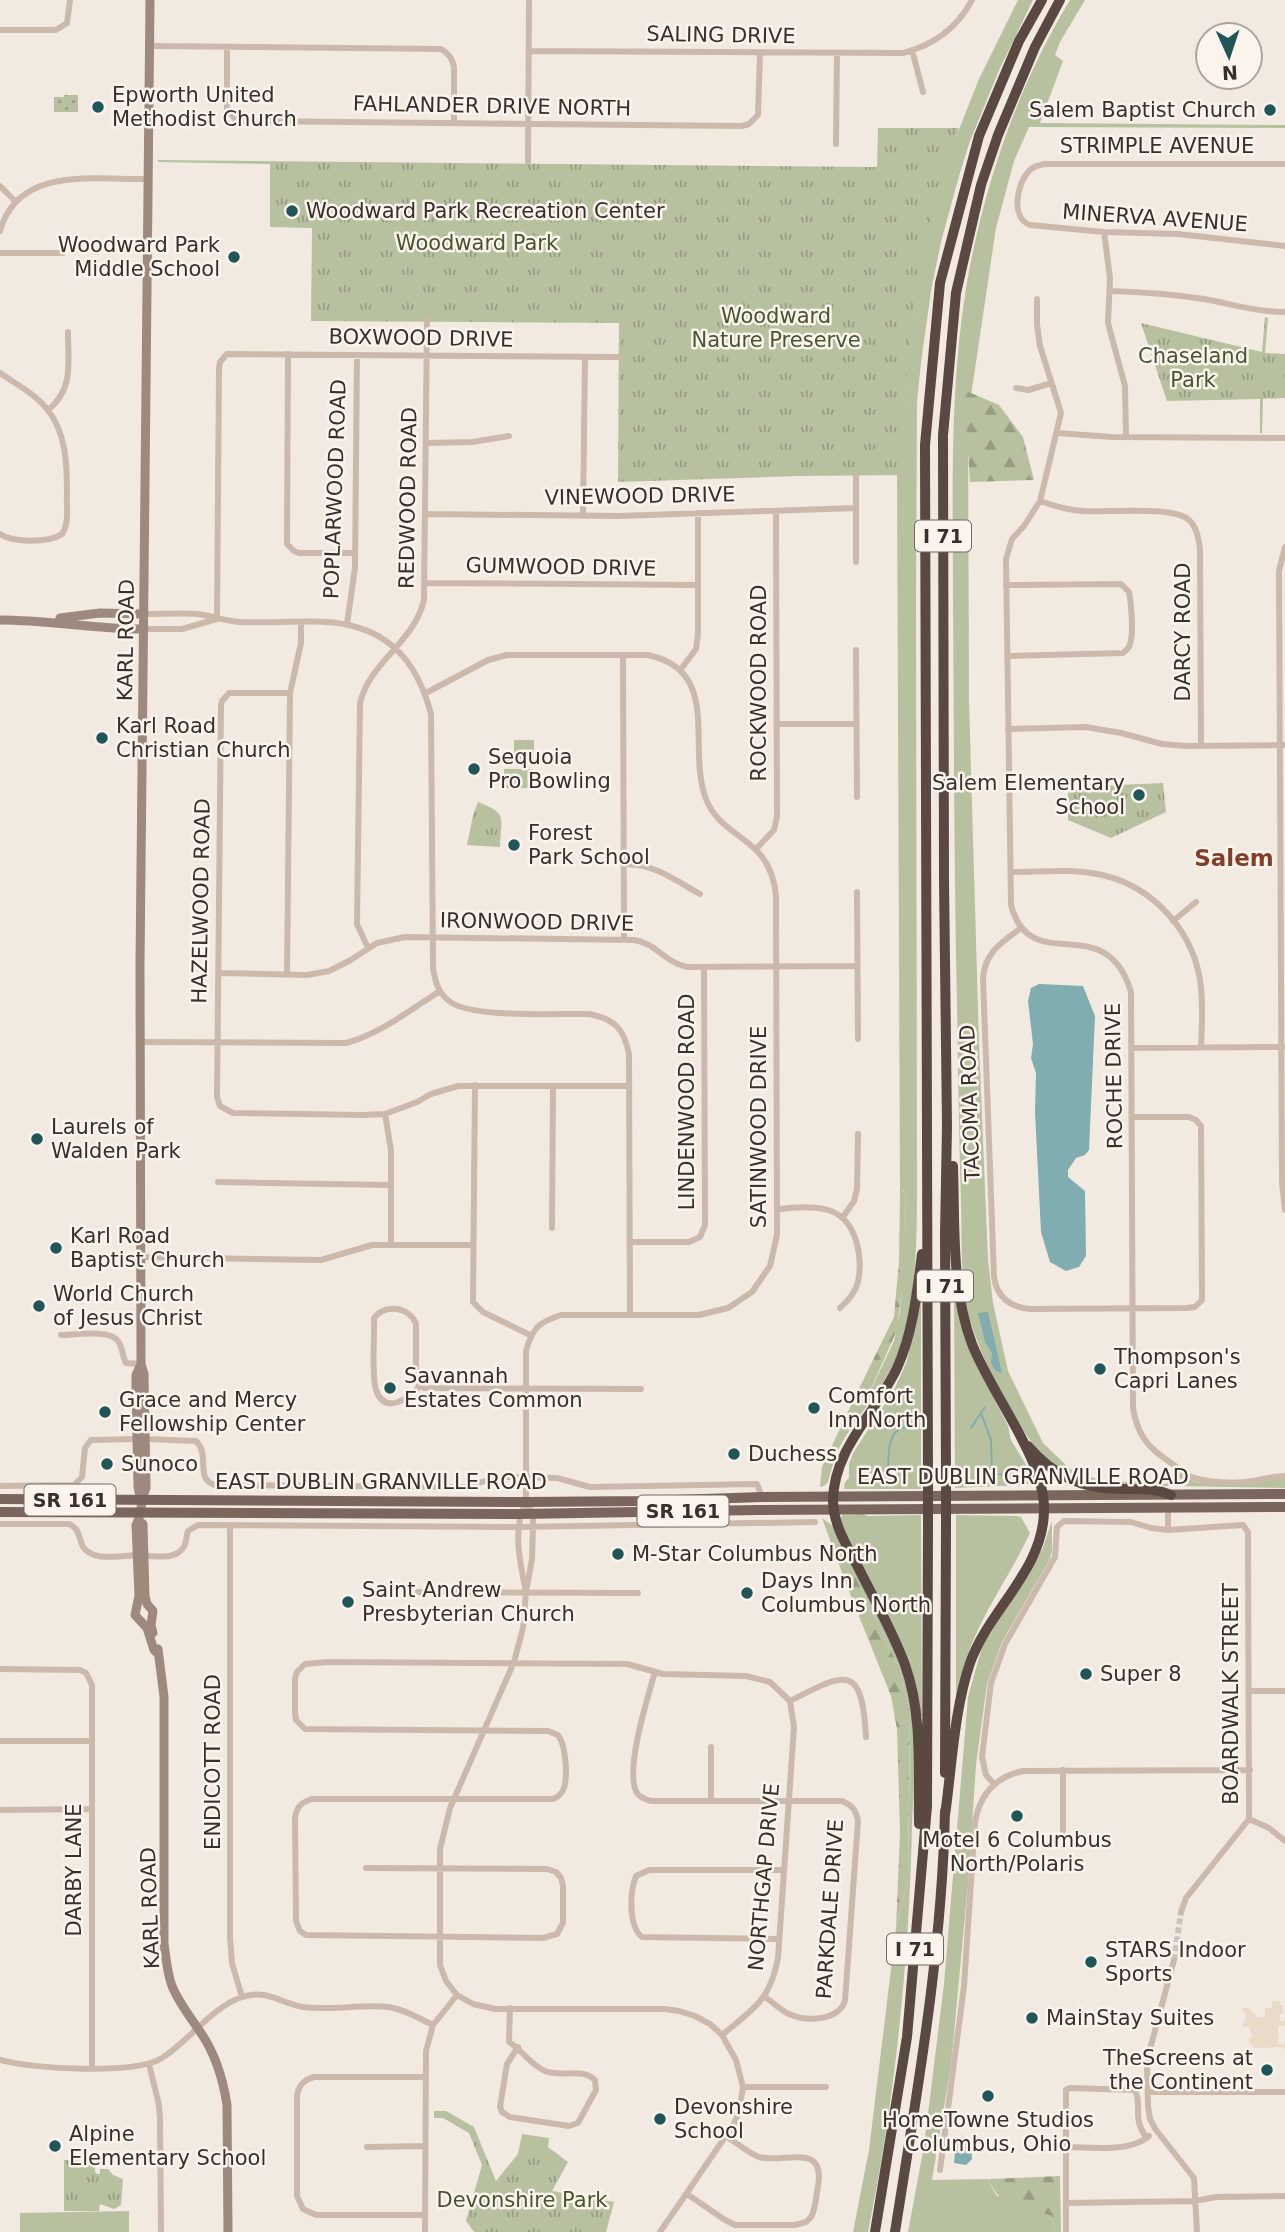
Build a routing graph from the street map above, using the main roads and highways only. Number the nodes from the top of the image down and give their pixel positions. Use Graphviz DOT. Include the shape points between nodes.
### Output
graph roads {
  1 [pos="150,0"];
  2 [pos="1042,0"];
  3 [pos="1060,0"];
  4 [pos="144,614"];
  5 [pos="0,620"];
  6 [pos="37,620"];
  7 [pos="144,629"];
  8 [pos="947,1093"];
  9 [pos="927,1217"];
  10 [pos="1017,1433"];
  11 [pos="1285,1494"];
  12 [pos="1171,1495"];
  13 [pos="1044,1496"];
  14 [pos="833,1497"];
  15 [pos="0,1499"];
  16 [pos="141,1500"];
  17 [pos="1285,1507"];
  18 [pos="1044,1509"];
  19 [pos="834,1510"];
  20 [pos="0,1512"];
  21 [pos="139,1517"];
  22 [pos="140,1555"];
  23 [pos="147,1604"];
  24 [pos="137,1607"];
  25 [pos="146,1620"];
  26 [pos="945,1815"];
  27 [pos="923,1857"];
  28 [pos="228,2232"];
  29 [pos="875,2232"];
  30 [pos="895,2232"];
  1 -- 4 [label="main road, KARL ROAD"];
  2 -- 9 [label="highway, I 71" via="1019,41 979,136 940,283 926,445"];
  3 -- 8 [label="highway, I 71" via="998,135 981,185 956,293 943,435"];
  4 -- 6 [label="main road"];
  4 -- 7 [label="main road, KARL ROAD"];
  5 -- 6 [label="main road"];
  6 -- 7 [label="main road"];
  7 -- 16 [label="main road, KARL ROAD" via="141,1364 136,1375"];
  8 -- 10 [label="highway" via="961,1309 981,1365"];
  8 -- 26 [label="highway, I 71, bridge"];
  9 -- 14 [label="highway" via="903,1352 841,1460"];
  9 -- 27 [label="highway, I 71, bridge" via="928,1771"];
  10 -- 12 [label="highway" via="1049,1467 1081,1484 1106,1490 1158,1489"];
  10 -- 13 [label="highway"];
  11 -- 12 [label="main road, EAST DUBLIN GRANVILLE ROAD / SR 161"];
  12 -- 13 [label="main road, EAST DUBLIN GRANVILLE ROAD / SR 161"];
  13 -- 14 [label="main road, EAST DUBLIN GRANVILLE ROAD / SR 161"];
  13 -- 18 [label="highway"];
  14 -- 16 [label="main road, EAST DUBLIN GRANVILLE ROAD / SR 161" via="526,1502"];
  14 -- 19 [label="highway"];
  15 -- 16 [label="main road, EAST DUBLIN GRANVILLE ROAD / SR 161"];
  16 -- 21 [label="main road, KARL ROAD"];
  17 -- 18 [label="main road, EAST DUBLIN GRANVILLE ROAD / SR 161"];
  18 -- 19 [label="main road, EAST DUBLIN GRANVILLE ROAD / SR 161"];
  18 -- 26 [label="highway" via="1040,1544 984,1632 970,1663"];
  19 -- 21 [label="main road, EAST DUBLIN GRANVILLE ROAD / SR 161"];
  19 -- 27 [label="highway" via="913,1689"];
  20 -- 21 [label="main road, EAST DUBLIN GRANVILLE ROAD / SR 161"];
  21 -- 22 [label="main road, KARL ROAD" via="143,1524"];
  22 -- 23 [label="main road, KARL ROAD"];
  22 -- 24 [label="main road, KARL ROAD"];
  23 -- 24 [label="main road"];
  23 -- 25 [label="main road" via="153,1611"];
  24 -- 25 [label="main road" via="135,1615"];
  25 -- 28 [label="main road, KARL ROAD" via="158,1648 164,1697 167,1966 182,2006 219,2066 227,2105"];
  26 -- 30 [label="highway, I 71" via="935,1968"];
  27 -- 29 [label="highway, I 71" via="907,2036"];
}
